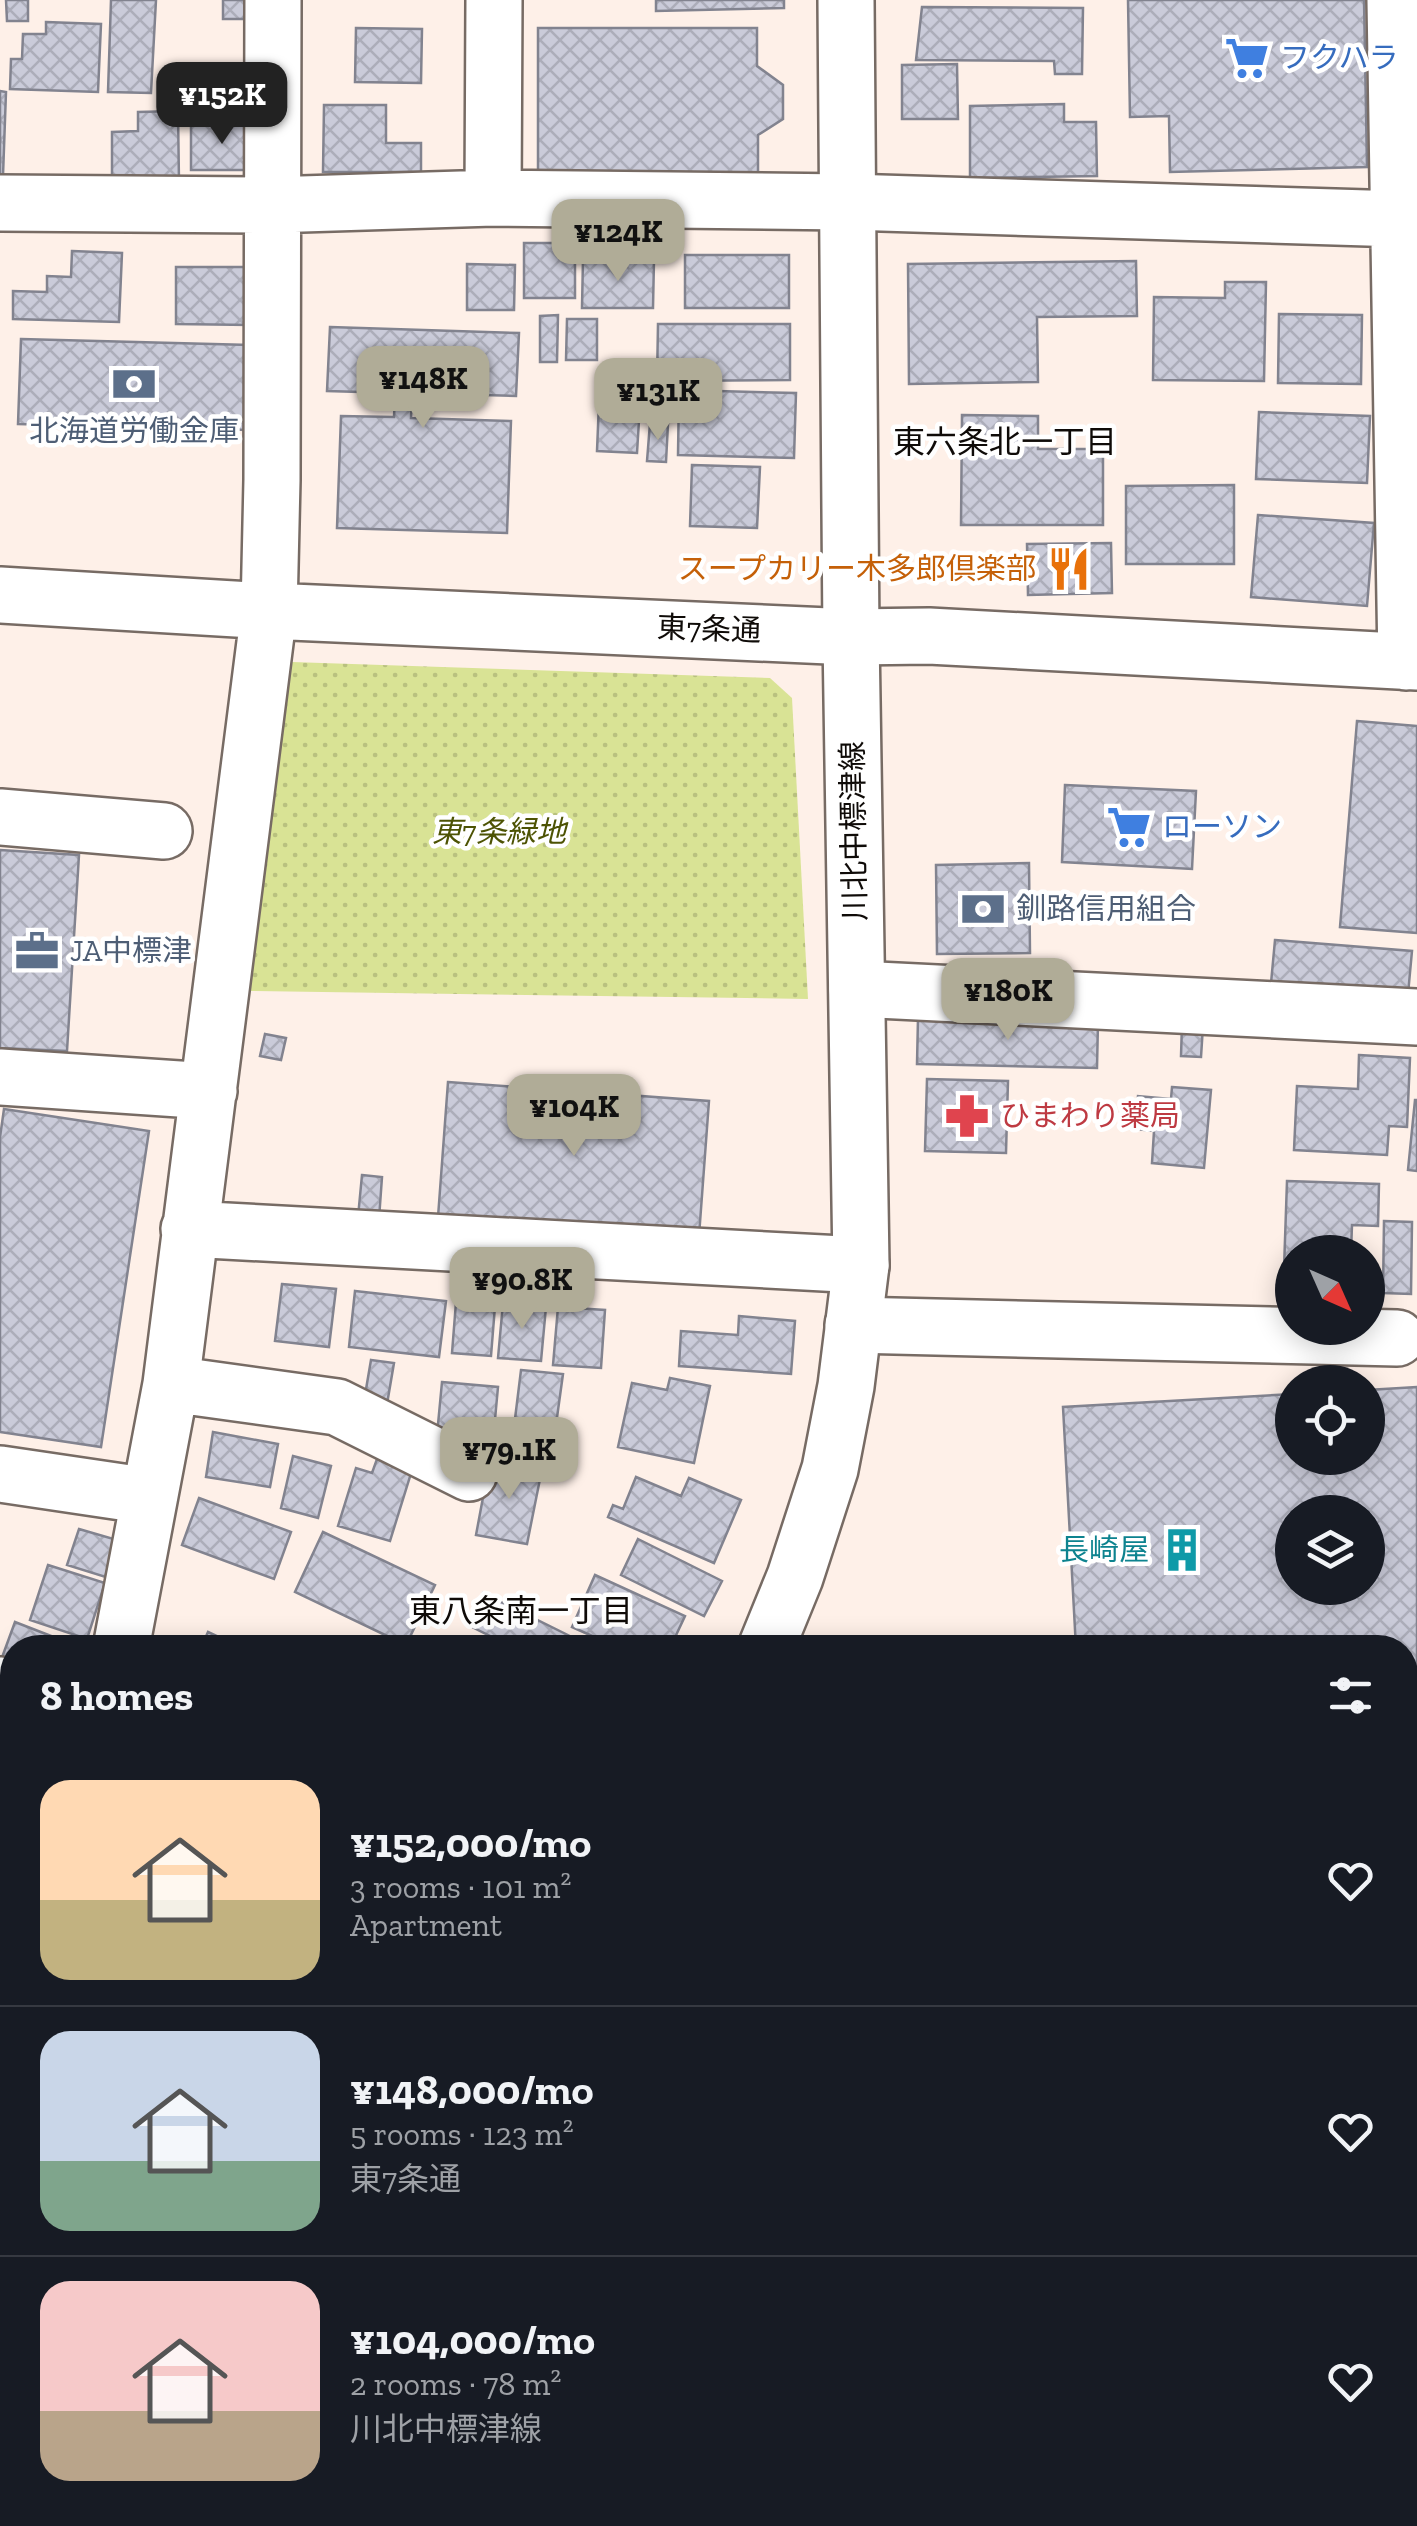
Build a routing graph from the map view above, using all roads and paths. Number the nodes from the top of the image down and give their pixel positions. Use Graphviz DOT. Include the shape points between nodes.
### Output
graph roads {
  1 [pos="272,0"];
  2 [pos="494,0"];
  3 [pos="846,0"];
  4 [pos="1395,0"];
  5 [pos="492,198"];
  6 [pos="849,202"];
  7 [pos="0,203"];
  8 [pos="270,206"];
  9 [pos="1400,219"];
  10 [pos="0,595"];
  11 [pos="269,611"];
  12 [pos="851,637"];
  13 [pos="1412,662"];
  14 [pos="0,816"];
  15 [pos="164,832"];
  16 [pos="856,990"];
  17 [pos="1417,1017"];
  18 [pos="0,1076"];
  19 [pos="209,1091"];
  20 [pos="188,1229"];
  21 [pos="861,1266"];
  22 [pos="853,1324"];
  23 [pos="1397,1338"];
  24 [pos="171,1384"];
  25 [pos="469,1473"];
  26 [pos="0,1474"];
  27 [pos="149,1496"];
  28 [pos="122,1635"];
  29 [pos="771,1635"];
  1 -- 8 [label="street"];
  2 -- 5 [label="street"];
  3 -- 6 [label="street, 川北中標津線"];
  4 -- 9 [label="street"];
  5 -- 6 [label="street"];
  5 -- 8 [label="street"];
  6 -- 9 [label="street"];
  6 -- 12 [label="street, 川北中標津線"];
  7 -- 8 [label="street"];
  8 -- 11 [label="street"];
  9 -- 13 [label="street"];
  10 -- 11 [label="street, 東7条通"];
  11 -- 12 [label="street, 東7条通"];
  11 -- 19 [label="street"];
  12 -- 13 [label="street, 東7条通"];
  12 -- 16 [label="street, 川北中標津線"];
  14 -- 15 [label="street"];
  16 -- 17 [label="street"];
  16 -- 21 [label="street, 川北中標津線"];
  18 -- 19 [label="street"];
  19 -- 20 [label="street"];
  20 -- 21 [label="street"];
  20 -- 24 [label="street"];
  21 -- 22 [label="street, 川北中標津線"];
  22 -- 23 [label="street"];
  22 -- 29 [label="street, 川北中標津線" via="830,1469"];
  24 -- 25 [label="street" via="336,1407"];
  24 -- 27 [label="street"];
  26 -- 27 [label="street"];
  27 -- 28 [label="street"];
}
